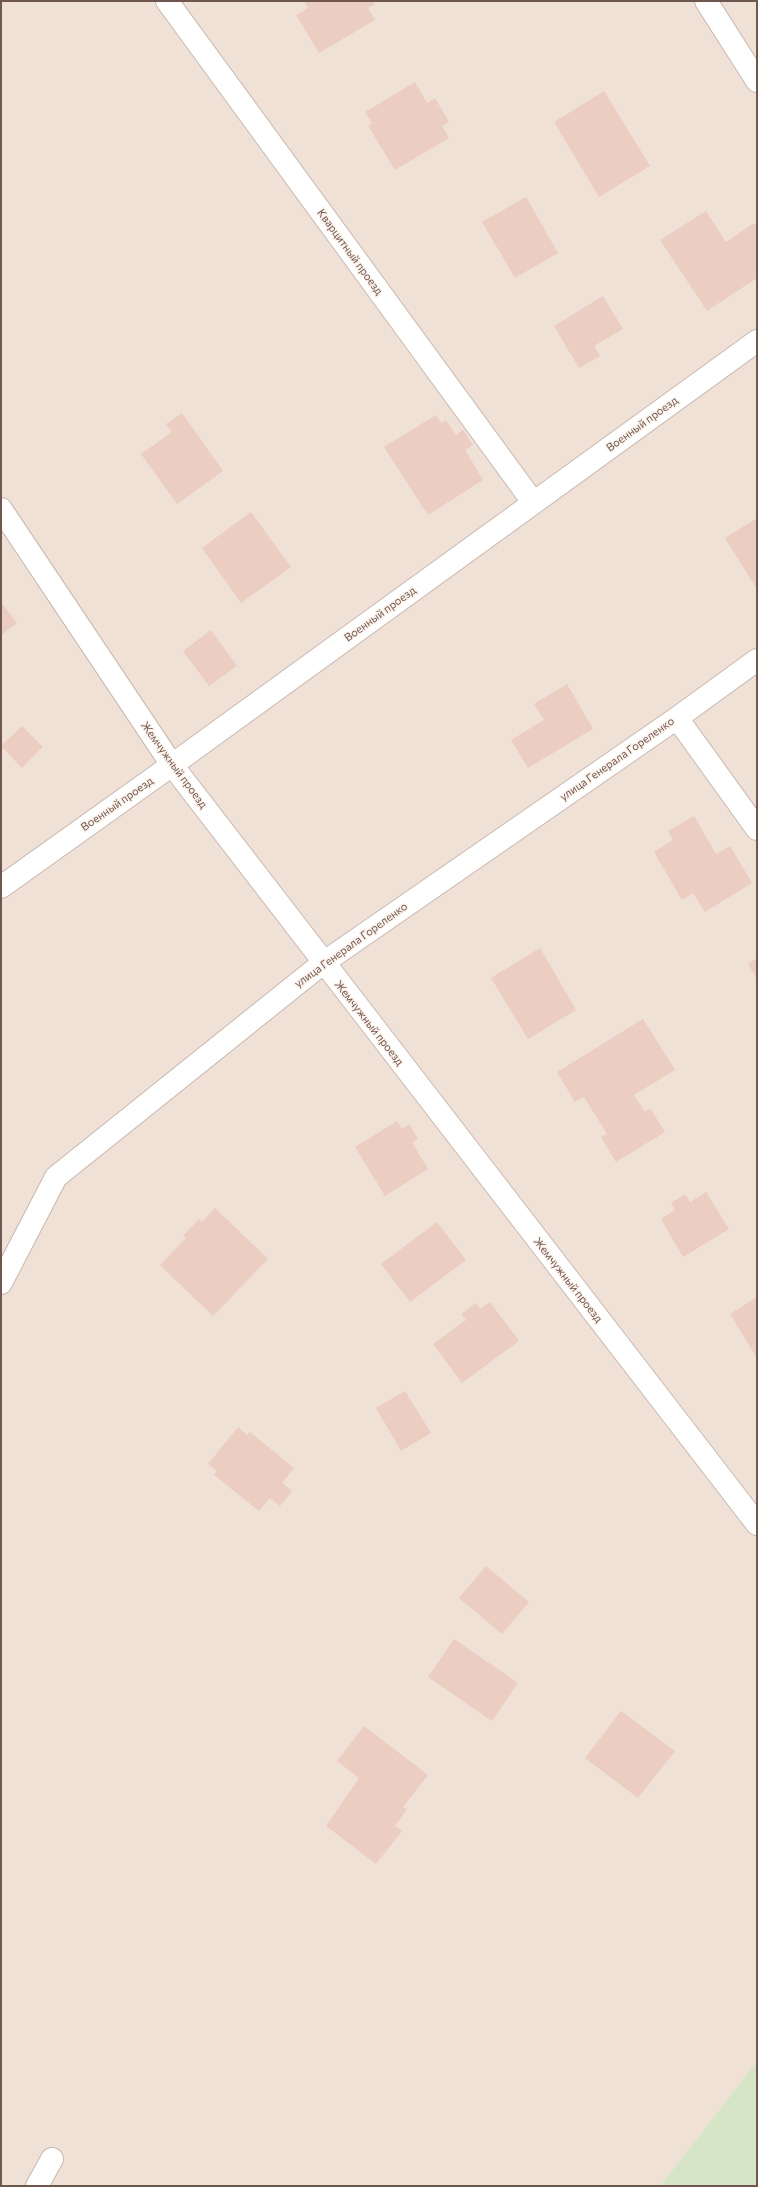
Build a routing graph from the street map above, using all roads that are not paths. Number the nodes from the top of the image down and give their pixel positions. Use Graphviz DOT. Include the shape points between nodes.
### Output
graph roads {
  1 [pos="168,1"];
  2 [pos="706,1"];
  3 [pos="757,81"];
  4 [pos="757,341"];
  5 [pos="533,502"];
  6 [pos="1,509"];
  7 [pos="757,660"];
  8 [pos="677,718"];
  9 [pos="172,765"];
  10 [pos="757,829"];
  11 [pos="1,886"];
  12 [pos="323,963"];
  13 [pos="1,1283"];
  14 [pos="757,1524"];
  15 [pos="52,2159"];
  16 [pos="37,2186"];
  1 -- 5 [label="street, Кварцитный проезд"];
  2 -- 3 [label="street"];
  4 -- 5 [label="street, Военный проезд"];
  5 -- 9 [label="street, Военный проезд"];
  6 -- 9 [label="street, Жемчужный проезд"];
  7 -- 8 [label="street, улица Генерала Гореленко"];
  8 -- 10 [label="street"];
  8 -- 12 [label="street, улица Генерала Гореленко"];
  9 -- 11 [label="street, Военный проезд"];
  9 -- 12 [label="street, Жемчужный проезд"];
  12 -- 13 [label="street, улица Генерала Гореленко" via="56,1177"];
  12 -- 14 [label="street, Жемчужный проезд"];
  15 -- 16 [label="street"];
}
